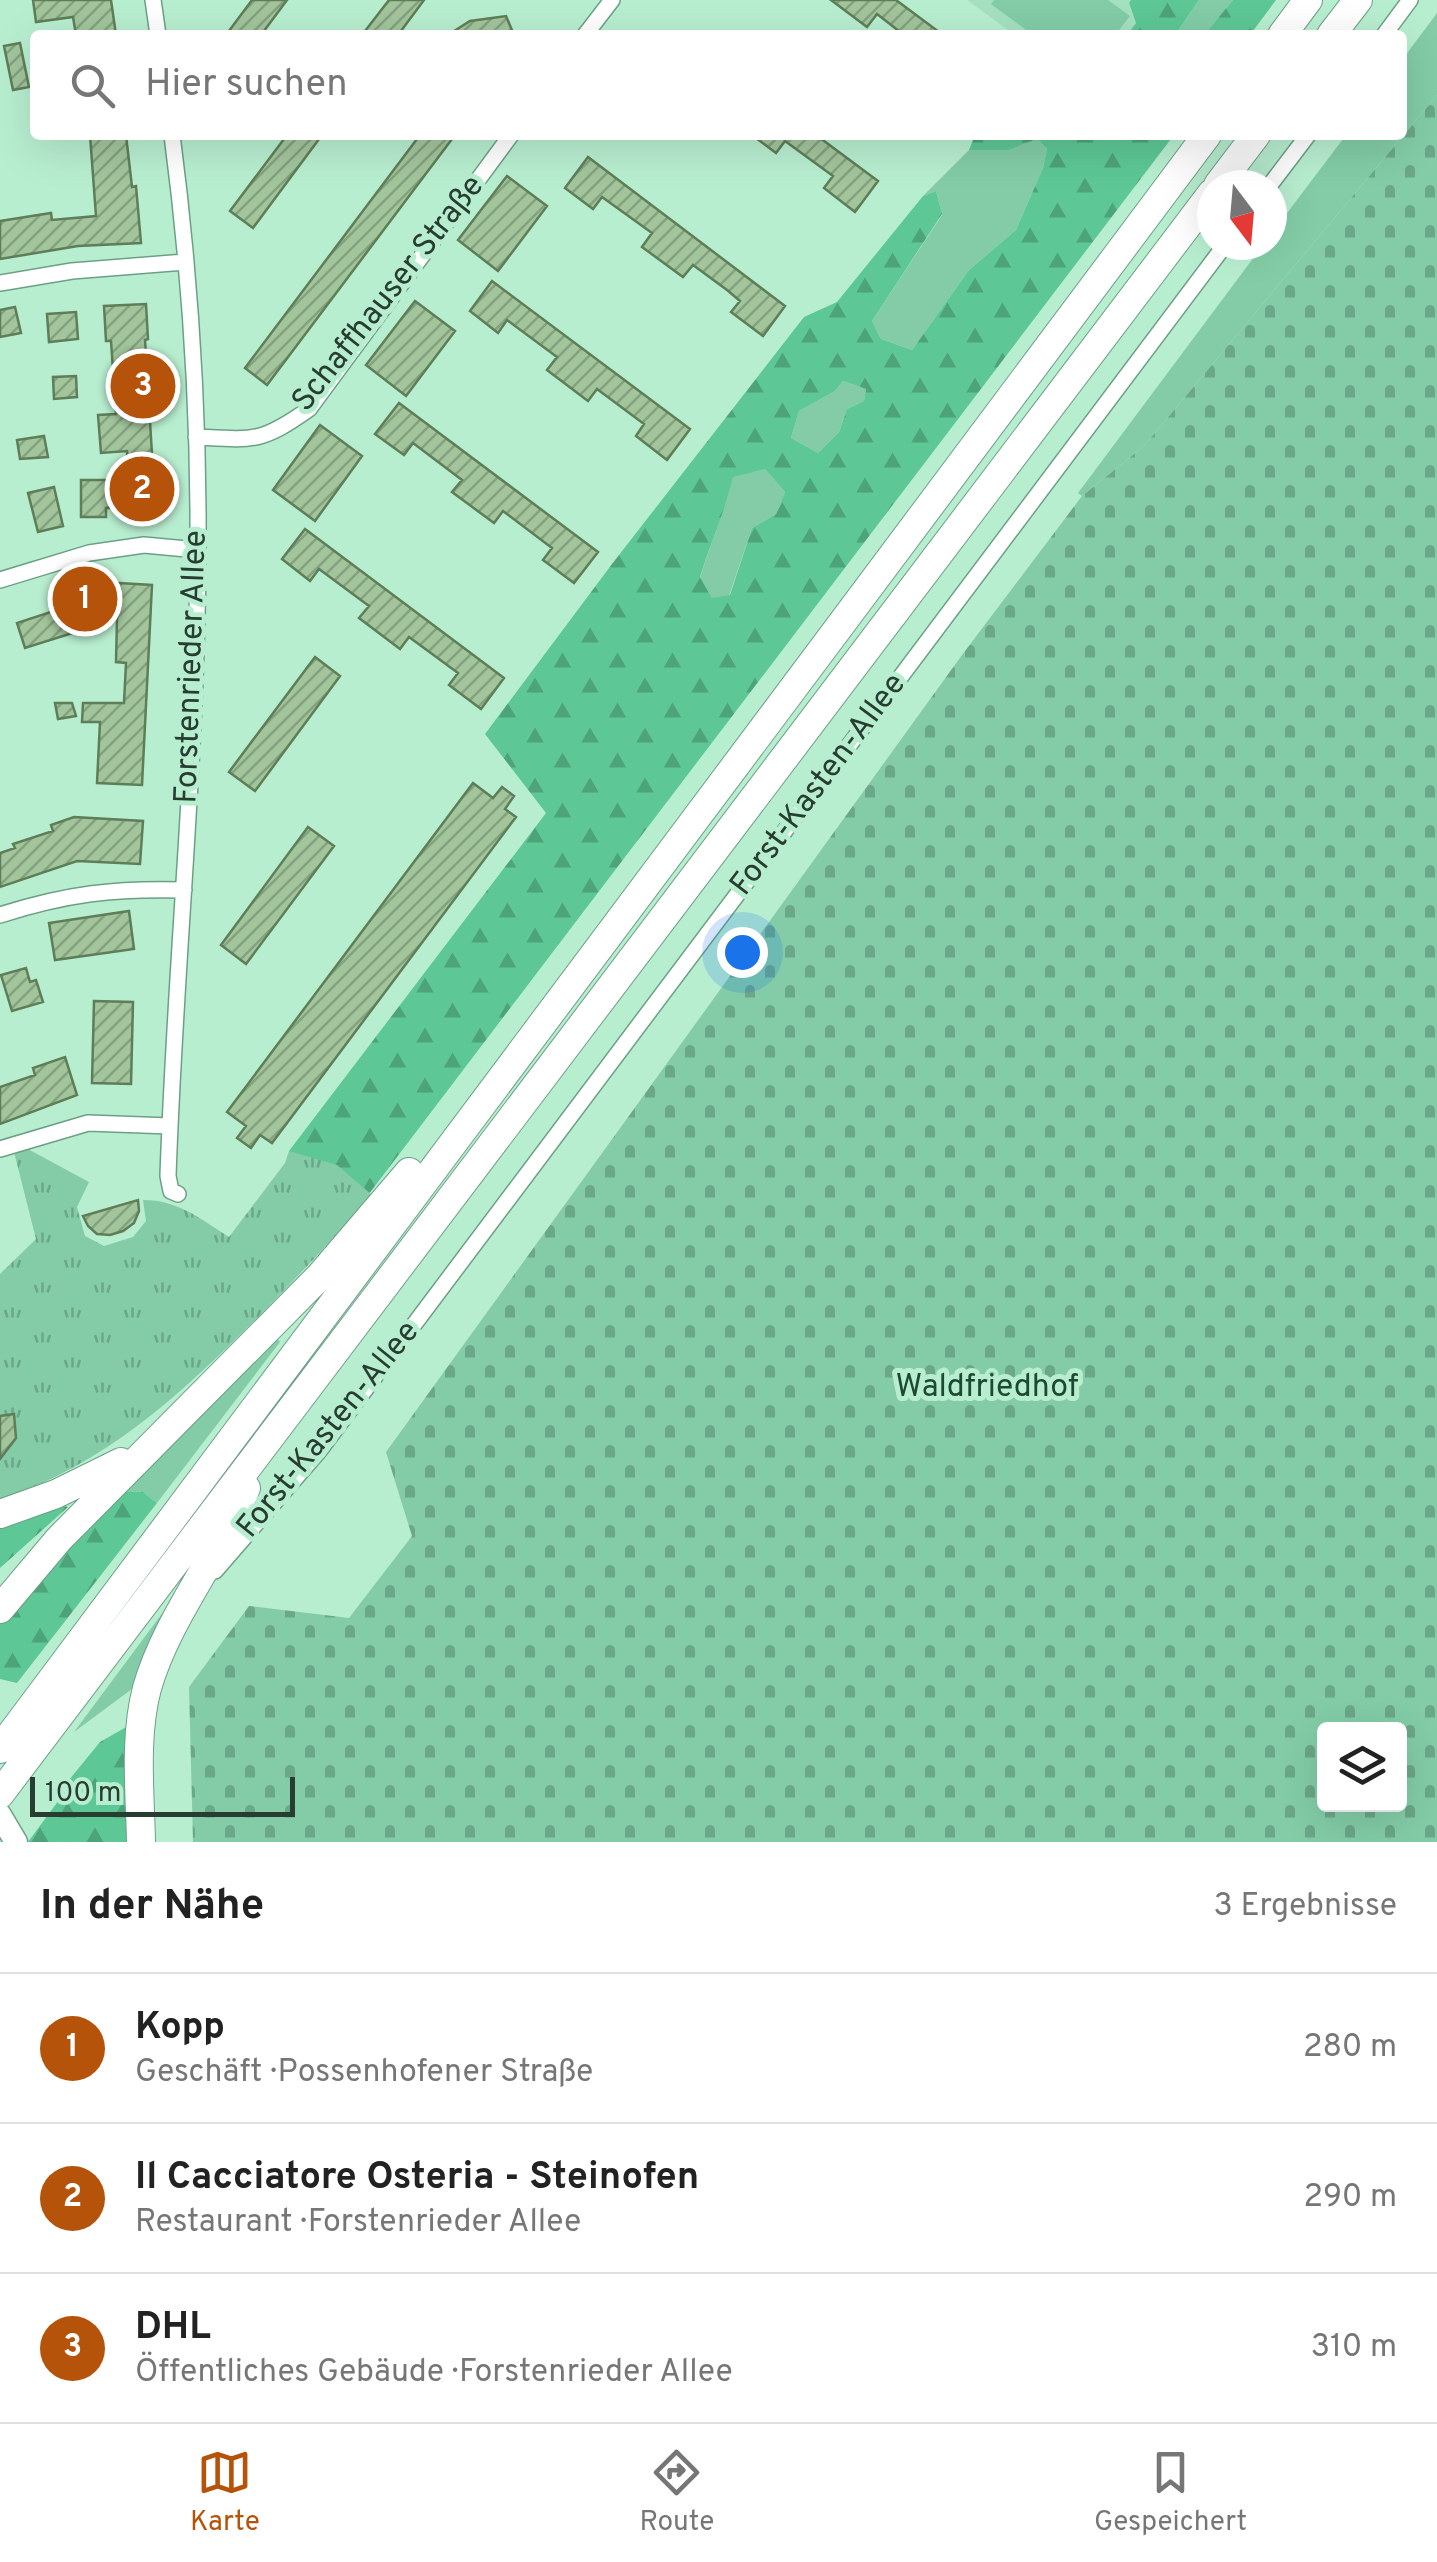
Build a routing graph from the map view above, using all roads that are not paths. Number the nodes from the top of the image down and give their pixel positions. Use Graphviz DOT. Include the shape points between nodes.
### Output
graph roads {
  1 [pos="153,0"];
  2 [pos="612,0"];
  3 [pos="1308,0"];
  4 [pos="1358,0"];
  5 [pos="1410,0"];
  6 [pos="157,30"];
  7 [pos="589,30"];
  8 [pos="1286,30"];
  9 [pos="1335,30"];
  10 [pos="1388,30"];
  11 [pos="173,140"];
  12 [pos="507,140"];
  13 [pos="1203,140"];
  14 [pos="1252,140"];
  15 [pos="1304,140"];
  16 [pos="1229,170"];
  17 [pos="1281,170"];
  18 [pos="1197,213"];
  19 [pos="1214,260"];
  20 [pos="186,262"];
  21 [pos="0,284"];
  22 [pos="196,437"];
  23 [pos="198,550"];
  24 [pos="0,580"];
  25 [pos="184,890"];
  26 [pos="0,914"];
  27 [pos="479,1106"];
  28 [pos="170,1126"];
  29 [pos="0,1149"];
  30 [pos="178,1194"];
  31 [pos="152,1442"];
  32 [pos="262,1444"];
  33 [pos="0,1514"];
  34 [pos="185,1604"];
  35 [pos="0,1609"];
  36 [pos="36,1724"];
  37 [pos="0,1749"];
  38 [pos="0,1794"];
  39 [pos="0,1815"];
  40 [pos="16,1842"];
  41 [pos="141,1842"];
  1 -- 6 [label="street"];
  2 -- 7 [label="street"];
  3 -- 8 [label="highway"];
  4 -- 9 [label="highway"];
  5 -- 10 [label="street"];
  11 -- 20 [label="street, Forstenrieder Allee"];
  12 -- 22 [label="street, Schaffhauser Straße" via="309,409 258,439"];
  13 -- 27 [label="highway"];
  14 -- 16 [label="highway"];
  15 -- 17 [label="street"];
  18 -- 32 [label="highway"];
  19 -- 34 [label="street, Forst-Kasten-Allee" via="320,1451"];
  20 -- 21 [label="street"];
  20 -- 22 [label="street, Forstenrieder Allee"];
  22 -- 23 [label="street, Forstenrieder Allee"];
  23 -- 24 [label="street" via="144,545 90,553"];
  23 -- 25 [label="street, Forstenrieder Allee"];
  25 -- 26 [label="street" via="78,893"];
  25 -- 28 [label="street, Forstenrieder Allee"];
  27 -- 31 [label="highway" via="434,1143 320,1276"];
  27 -- 36 [label="highway"];
  28 -- 29 [label="street" via="88,1123"];
  28 -- 30 [label="street, Forstenrieder Allee" via="168,1184"];
  31 -- 33 [label="highway" via="113,1467"];
  31 -- 35 [label="highway"];
  32 -- 34 [label="highway" via="242,1499"];
  32 -- 36 [label="highway"];
  34 -- 41 [label="highway" via="147,1690 139,1755"];
  36 -- 37 [label="highway"];
  36 -- 38 [label="highway"];
  39 -- 40 [label="main road"];
}
